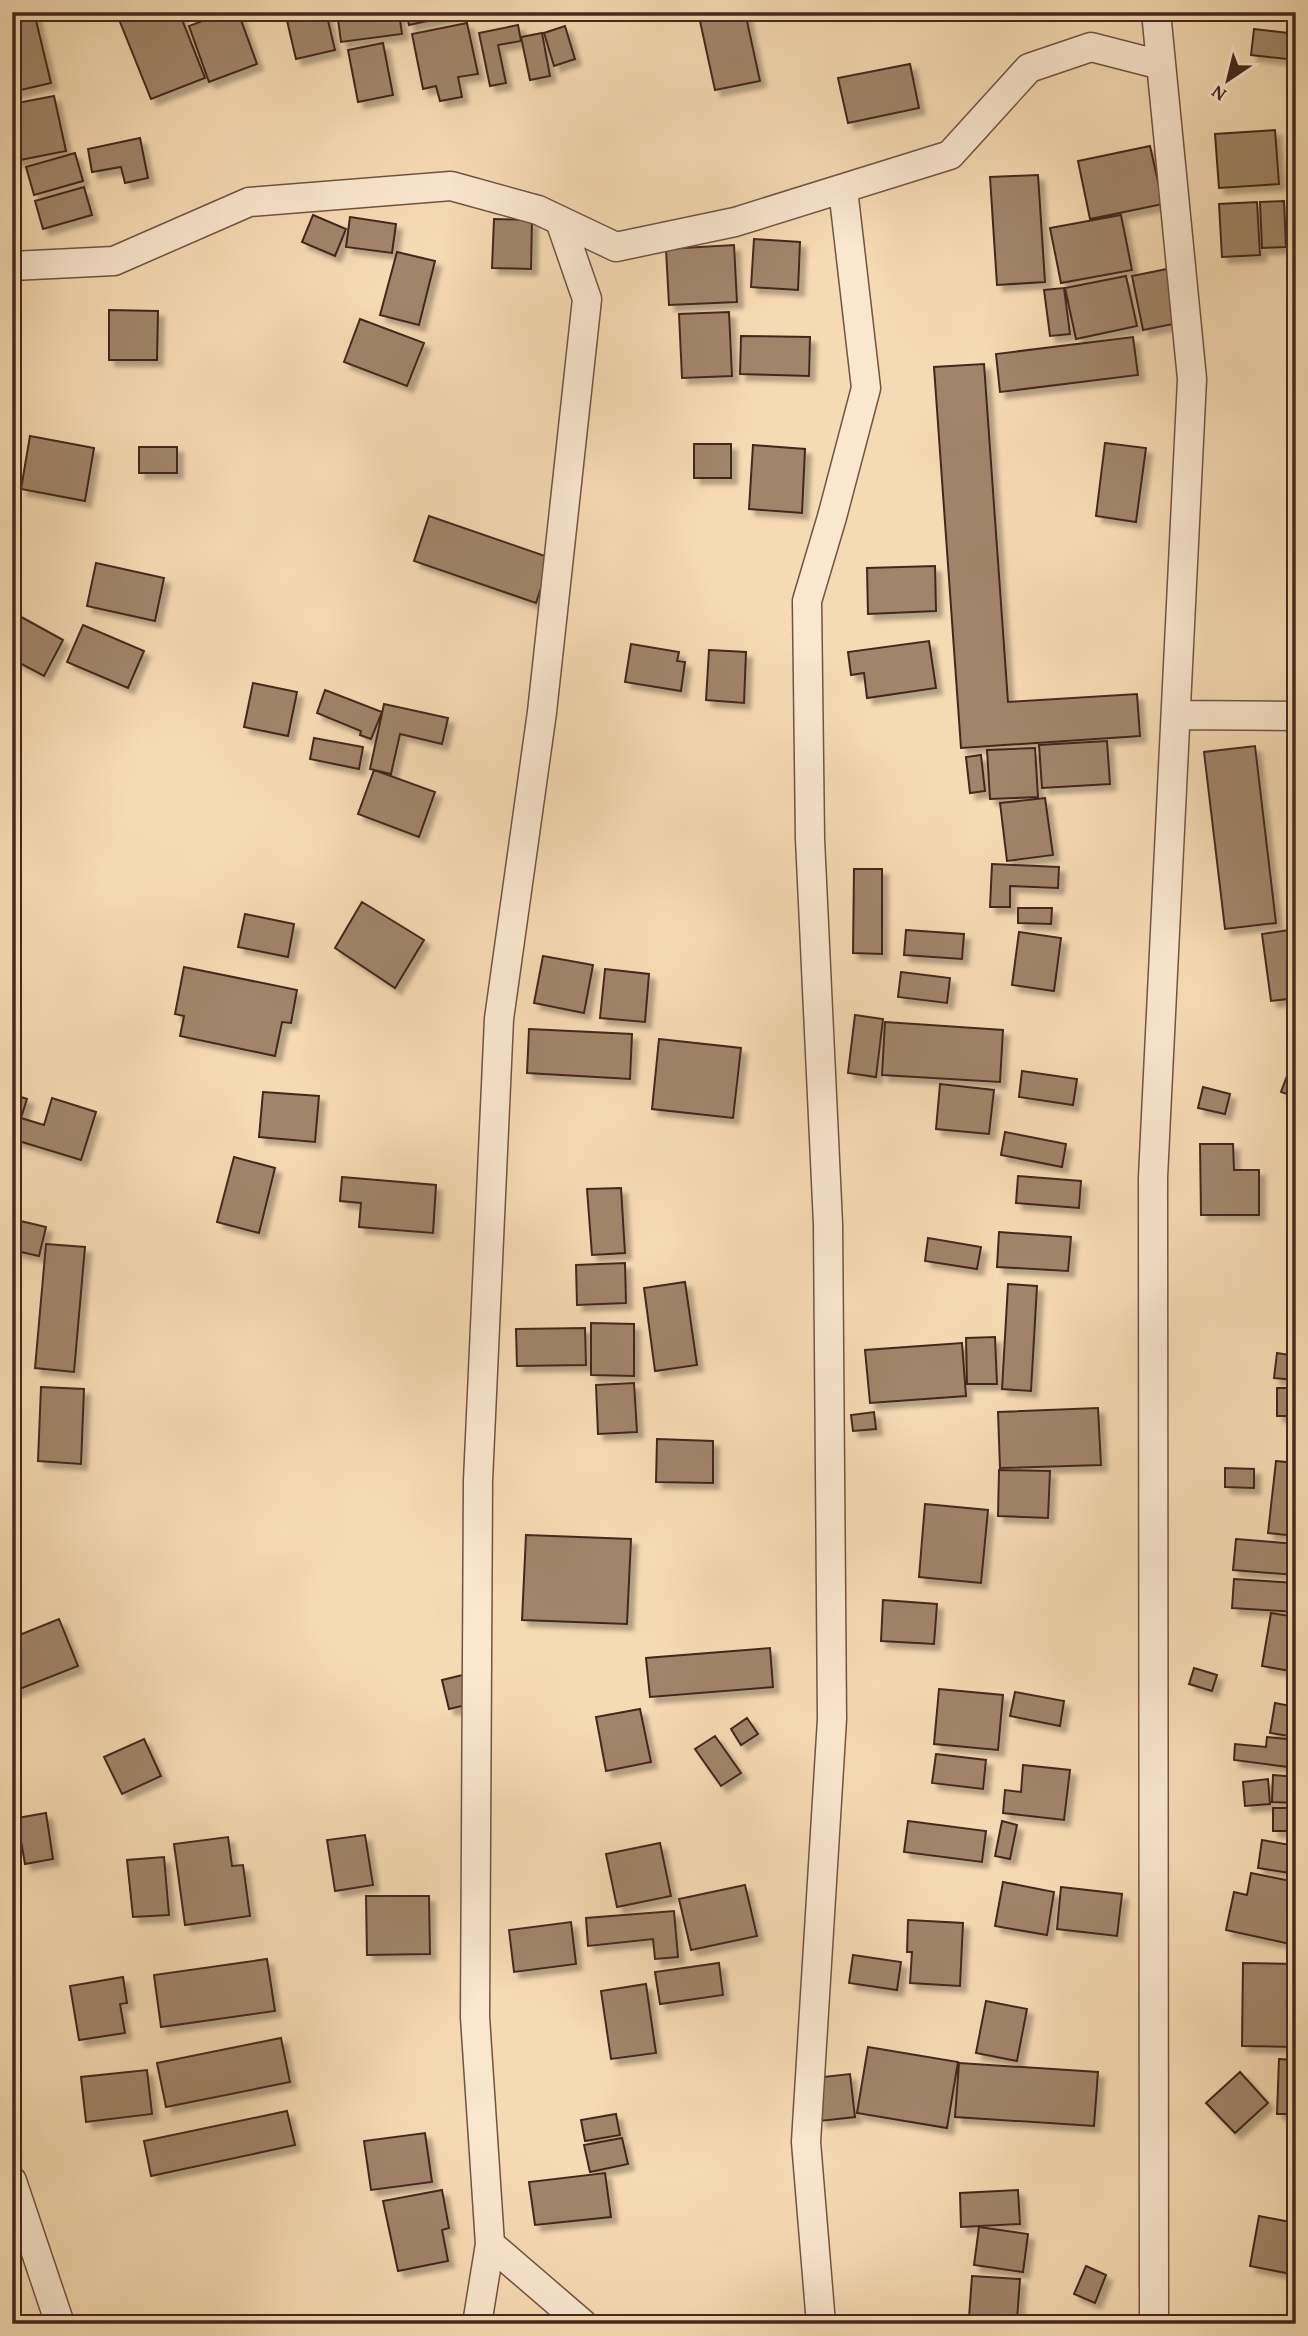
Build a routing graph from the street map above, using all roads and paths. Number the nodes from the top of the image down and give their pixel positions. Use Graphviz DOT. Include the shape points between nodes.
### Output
graph roads {
  1 [pos="1156,12"];
  2 [pos="1161,65"];
  3 [pos="843,189"];
  4 [pos="560,221"];
  5 [pos="12,266"];
  6 [pos="1176,715"];
  7 [pos="1296,716"];
  8 [pos="12,2181"];
  9 [pos="490,2244"];
  10 [pos="60,2324"];
  11 [pos="477,2324"];
  12 [pos="583,2324"];
  13 [pos="821,2324"];
  14 [pos="1154,2324"];
  1 -- 2 [label="street"];
  2 -- 3 [label="street" via="1091,47 1029,68 950,155"];
  2 -- 6 [label="street" via="1192,379"];
  3 -- 4 [label="street" via="735,222 616,247"];
  3 -- 13 [label="street" via="866,388 807,601 810,839 828,1224 832,1718 806,2142"];
  4 -- 5 [label="street" via="538,210 452,186 249,202 114,261"];
  4 -- 9 [label="street" via="587,299 542,712 499,1019 478,1481 475,2017"];
  6 -- 7 [label="street"];
  6 -- 14 [label="street" via="1153,1177"];
  8 -- 10 [label="street"];
  9 -- 11 [label="street"];
  9 -- 12 [label="street"];
}
